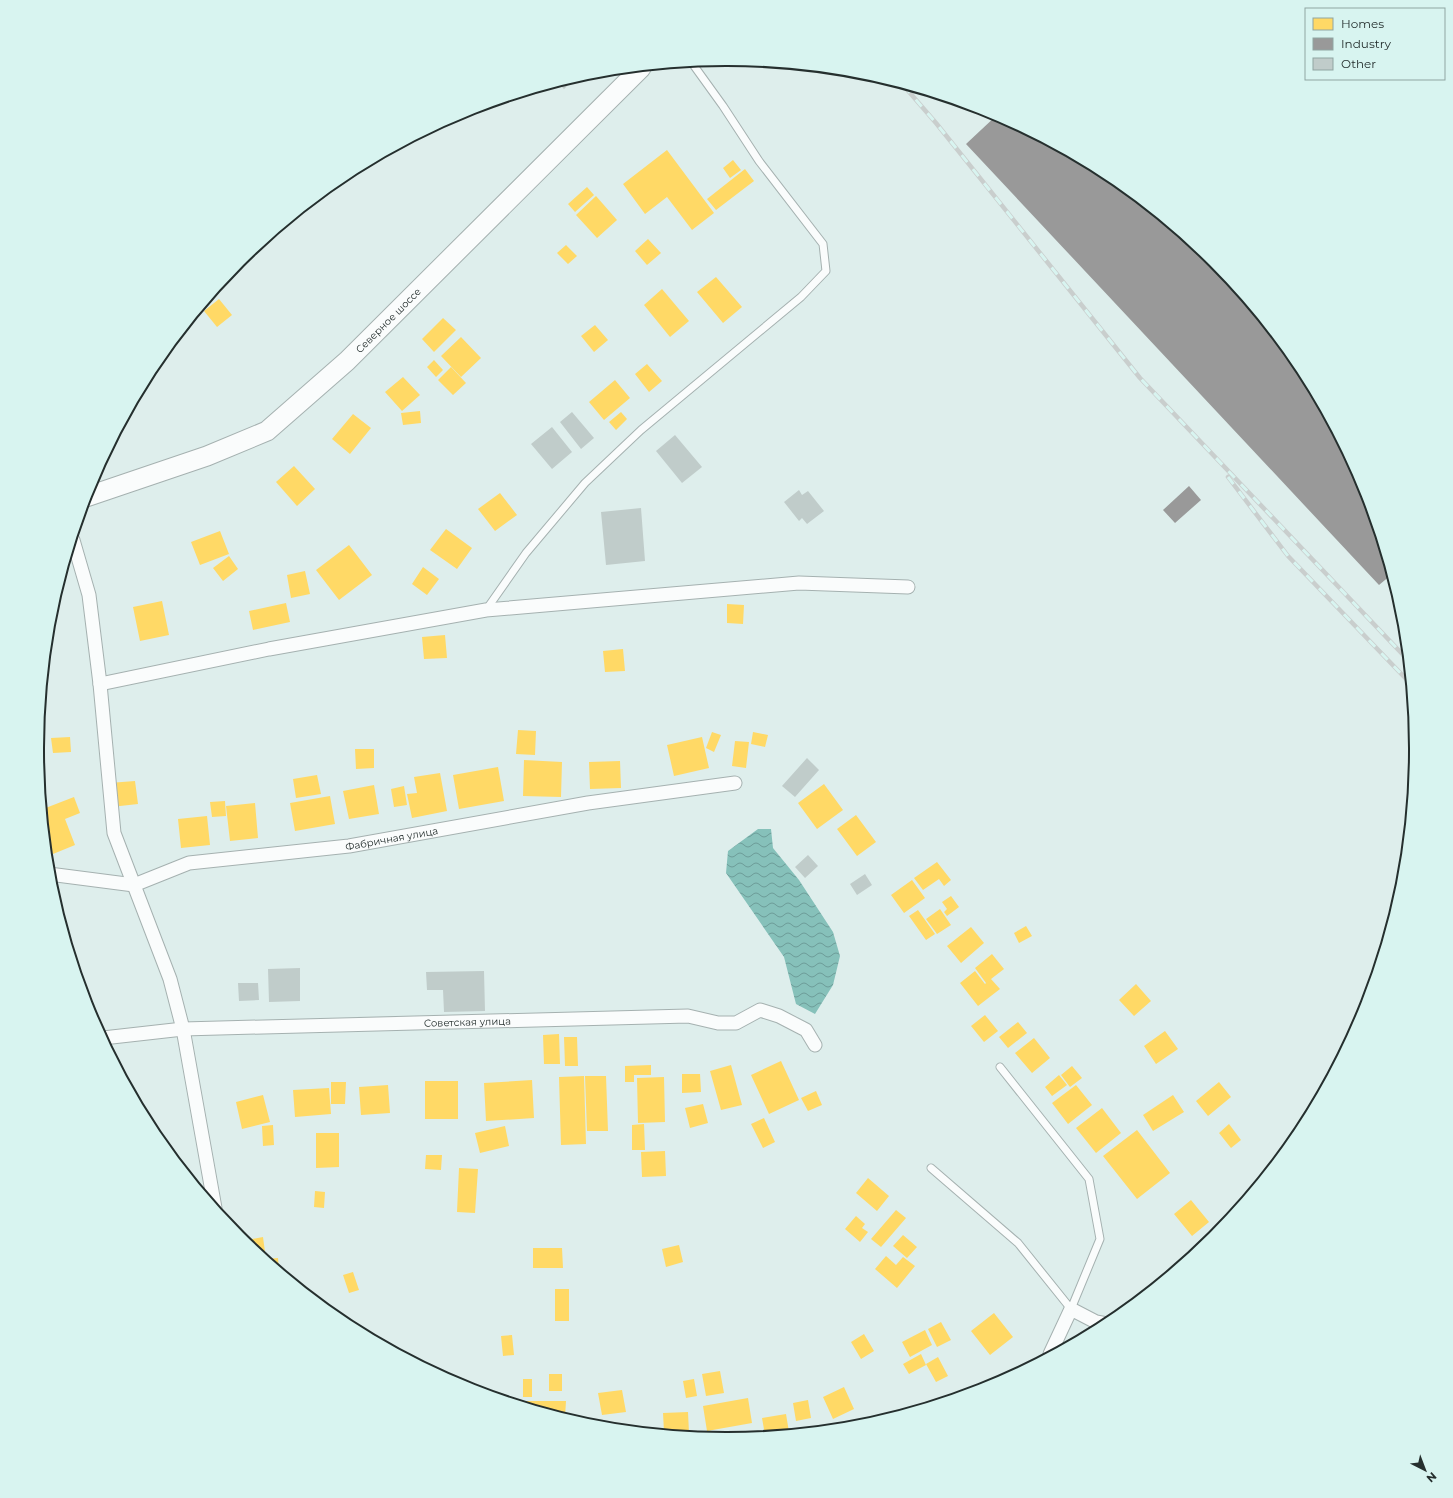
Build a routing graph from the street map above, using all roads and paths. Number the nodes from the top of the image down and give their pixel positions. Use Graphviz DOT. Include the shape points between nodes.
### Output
graph roads {
  1 [pos="695,67"];
  2 [pos="637,72"];
  3 [pos="94,494"];
  4 [pos="75,546"];
  5 [pos="908,587"];
  6 [pos="486,610"];
  7 [pos="100,684"];
  8 [pos="735,783"];
  9 [pos="56,875"];
  10 [pos="134,885"];
  11 [pos="184,1029"];
  12 [pos="108,1037"];
  13 [pos="815,1045"];
  14 [pos="1000,1067"];
  15 [pos="931,1168"];
  16 [pos="214,1200"];
  17 [pos="1071,1309"];
  18 [pos="1096,1322"];
  19 [pos="1053,1348"];
  1 -- 6 [label="lane" via="759,161 823,244 826,271 801,297 641,430 584,483 526,554"];
  2 -- 3 [label="main road, Северное шоссе" via="347,361 267,431 208,456"];
  4 -- 7 [label="street" via="89,594"];
  5 -- 6 [label="street" via="799,583"];
  6 -- 7 [label="street" via="269,648"];
  7 -- 10 [label="street" via="114,833"];
  8 -- 10 [label="street, Фабричная улица" via="588,803 349,846 189,863"];
  9 -- 10 [label="street, Фабричная улица"];
  10 -- 11 [label="street" via="170,979"];
  11 -- 12 [label="street, Советская улица"];
  11 -- 13 [label="street, Советская улица" via="688,1016 718,1023 736,1023 760,1010 779,1016 806,1030"];
  11 -- 16 [label="street"];
  14 -- 17 [label="lane" via="1089,1179 1100,1239"];
  15 -- 17 [label="lane" via="1018,1243"];
  17 -- 18 [label="street"];
  17 -- 19 [label="street"];
}
